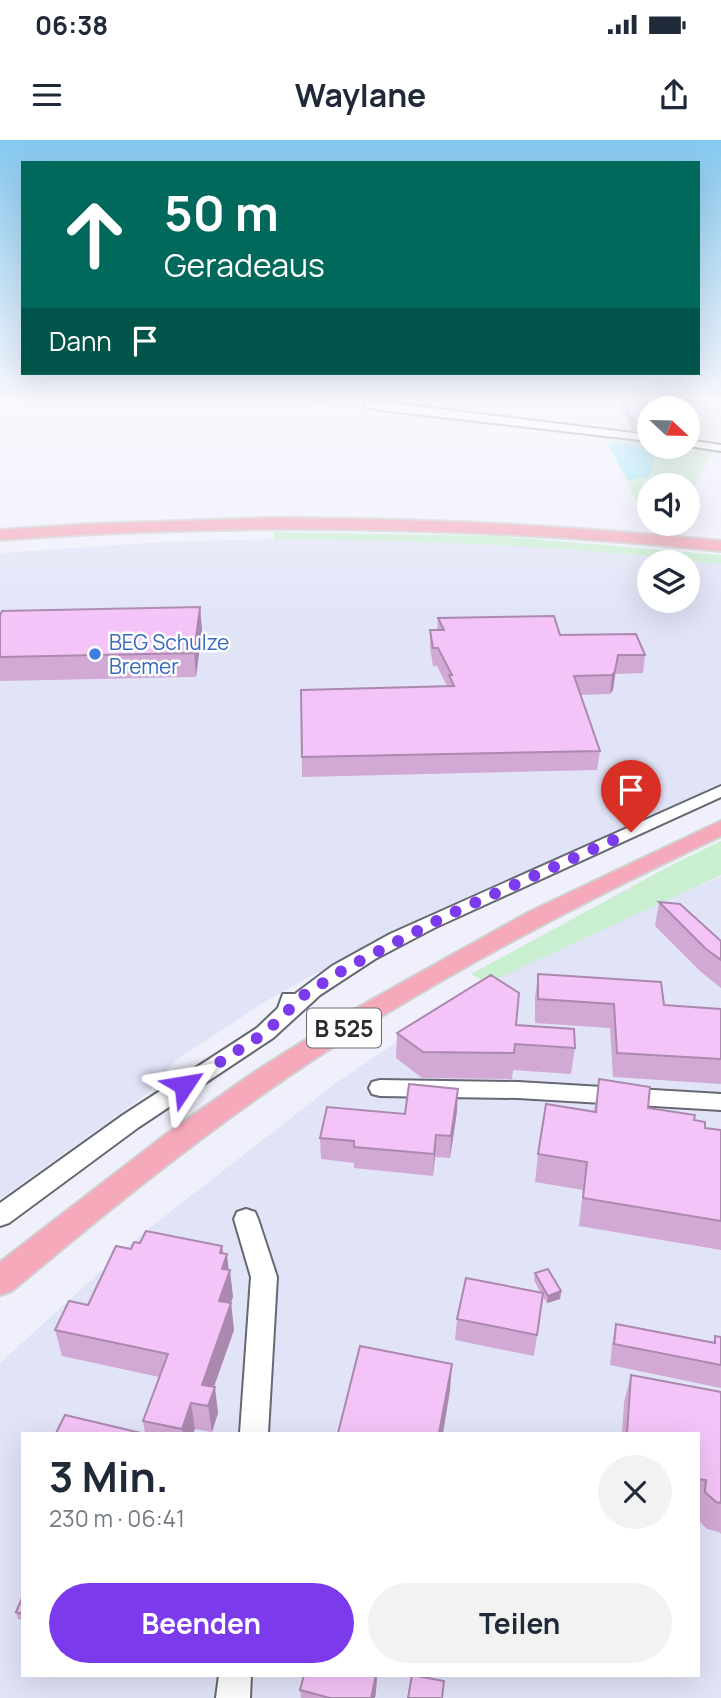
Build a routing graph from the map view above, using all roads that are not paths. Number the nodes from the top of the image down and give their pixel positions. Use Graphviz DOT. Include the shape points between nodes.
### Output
graph roads {
  1 [pos="0,535"];
  2 [pos="721,546"];
  3 [pos="721,791"];
  4 [pos="721,828"];
  5 [pos="380,1088"];
  6 [pos="721,1102"];
  7 [pos="0,1216"];
  8 [pos="246,1219"];
  9 [pos="0,1281"];
  10 [pos="254,1432"];
  11 [pos="235,1677"];
  12 [pos="233,1698"];
  1 -- 2 [label="main road" via="166,525 352,522 564,531"];
  3 -- 7 [label="street" via="394,942 289,1002 265,1033 131,1121"];
  4 -- 9 [label="main road, B 525" via="535,918 358,1018 181,1139"];
  5 -- 6 [label="street" via="519,1090"];
  8 -- 10 [label="street" via="264,1277"];
  11 -- 12 [label="street"];
}
